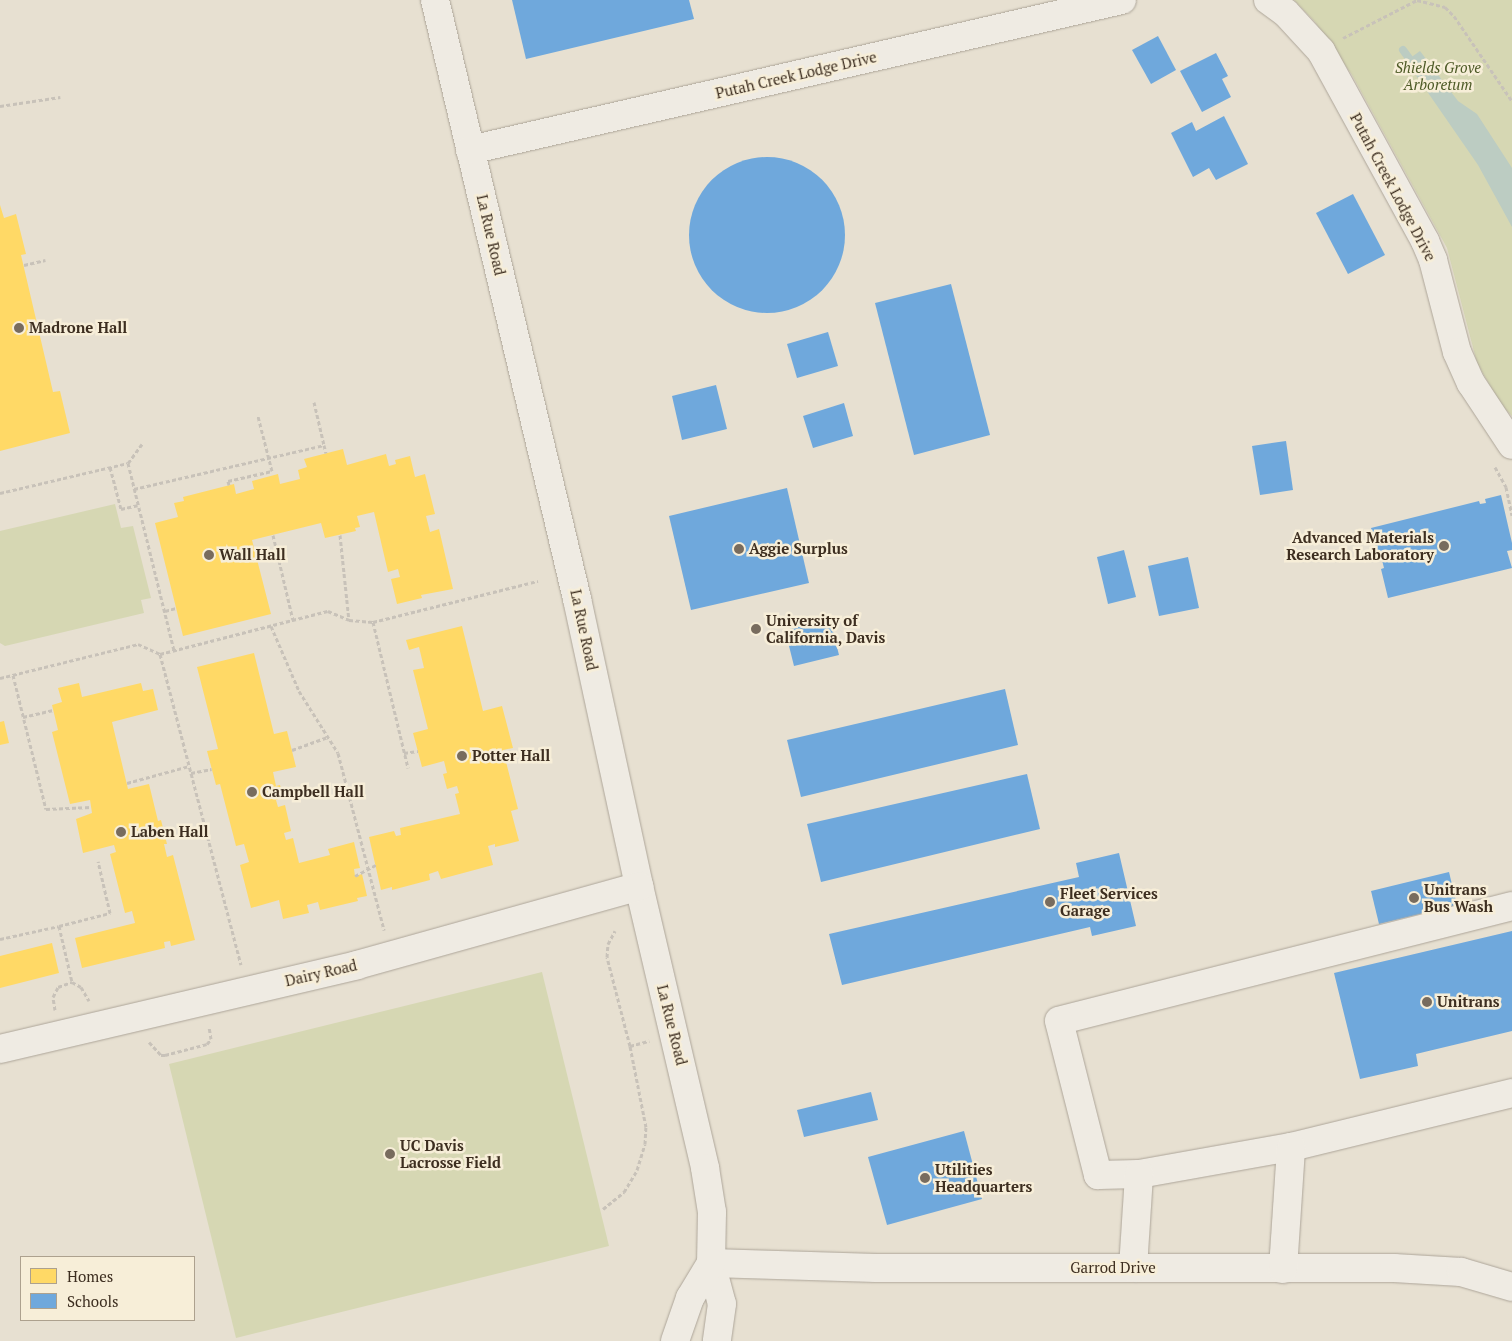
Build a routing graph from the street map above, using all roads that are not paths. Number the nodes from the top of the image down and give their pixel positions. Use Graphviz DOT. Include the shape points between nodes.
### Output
graph roads {
  1 [pos="435,0"];
  2 [pos="1122,0"];
  3 [pos="1268,0"];
  4 [pos="470,150"];
  5 [pos="1512,445"];
  6 [pos="639,886"];
  7 [pos="1512,906"];
  8 [pos="0,1049"];
  9 [pos="1512,1093"];
  10 [pos="1290,1148"];
  11 [pos="1140,1174"];
  12 [pos="711,1263"];
  13 [pos="1132,1268"];
  14 [pos="1283,1269"];
  15 [pos="1512,1287"];
  16 [pos="675,1341"];
  17 [pos="718,1341"];
  1 -- 4 [label="street, La Rue Road"];
  2 -- 4 [label="street, Putah Creek Lodge Drive"];
  3 -- 5 [label="street, Putah Creek Lodge Drive" via="1286,12 1321,51 1425,241 1457,352 1471,383"];
  4 -- 6 [label="street, La Rue Road" via="577,599"];
  6 -- 8 [label="street, Dairy Road" via="366,962"];
  6 -- 12 [label="street, La Rue Road" via="705,1168 712,1212"];
  7 -- 11 [label="street" via="1059,1021 1098,1175"];
  9 -- 10 [label="street"];
  10 -- 11 [label="street"];
  10 -- 14 [label="street"];
  11 -- 13 [label="street"];
  12 -- 13 [label="street, Garrod Drive" via="876,1268"];
  12 -- 16 [label="street, La Rue Road" via="690,1298"];
  12 -- 17 [label="street, La Rue Road" via="722,1304"];
  13 -- 14 [label="street, Garrod Drive"];
  14 -- 15 [label="street, Garrod Drive" via="1394,1268 1461,1272"];
}
